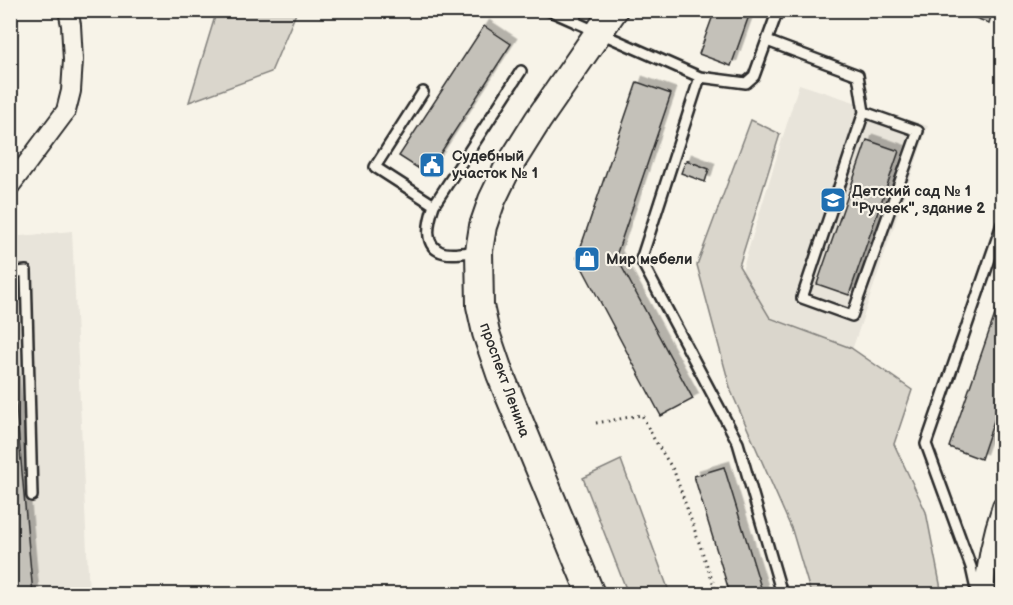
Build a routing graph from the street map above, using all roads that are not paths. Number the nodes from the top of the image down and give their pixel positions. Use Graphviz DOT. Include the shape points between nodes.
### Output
graph roads {
  1 [pos="68,10"];
  2 [pos="548,10"];
  3 [pos="575,10"];
  4 [pos="614,10"];
  5 [pos="778,10"];
  6 [pos="587,28"];
  7 [pos="766,41"];
  8 [pos="521,71"];
  9 [pos="700,77"];
  10 [pos="423,92"];
  11 [pos="864,112"];
  12 [pos="10,186"];
  13 [pos="434,205"];
  14 [pos="1002,224"];
  15 [pos="479,251"];
  16 [pos="10,273"];
  17 [pos="32,496"];
  18 [pos="1002,506"];
  19 [pos="591,594"];
  20 [pos="782,594"];
  21 [pos="977,594"];
  22 [pos="984,594"];
  1 -- 12 [label="street" via="73,60 66,111"];
  2 -- 6 [label="lane"];
  3 -- 6 [label="lane"];
  4 -- 6 [label="main road, проспект Ленина"];
  5 -- 7 [label="lane"];
  6 -- 9 [label="lane"];
  6 -- 15 [label="main road, проспект Ленина" via="506,171 483,226"];
  7 -- 9 [label="lane" via="754,76 746,83"];
  7 -- 11 [label="lane" via="858,75"];
  8 -- 13 [label="lane"];
  9 -- 20 [label="lane" via="641,260 738,443"];
  10 -- 13 [label="lane" via="375,167"];
  11 -- 11 [label="lane" via="802,298 852,316 918,131"];
  13 -- 15 [label="lane" via="428,224 428,237 434,246 444,253"];
  14 -- 21 [label="lane" via="926,444 971,567"];
  15 -- 19 [label="main road, проспект Ленина" via="480,306 486,333"];
  16 -- 17 [label="lane" via="26,271"];
  18 -- 22 [label="street"];
}
